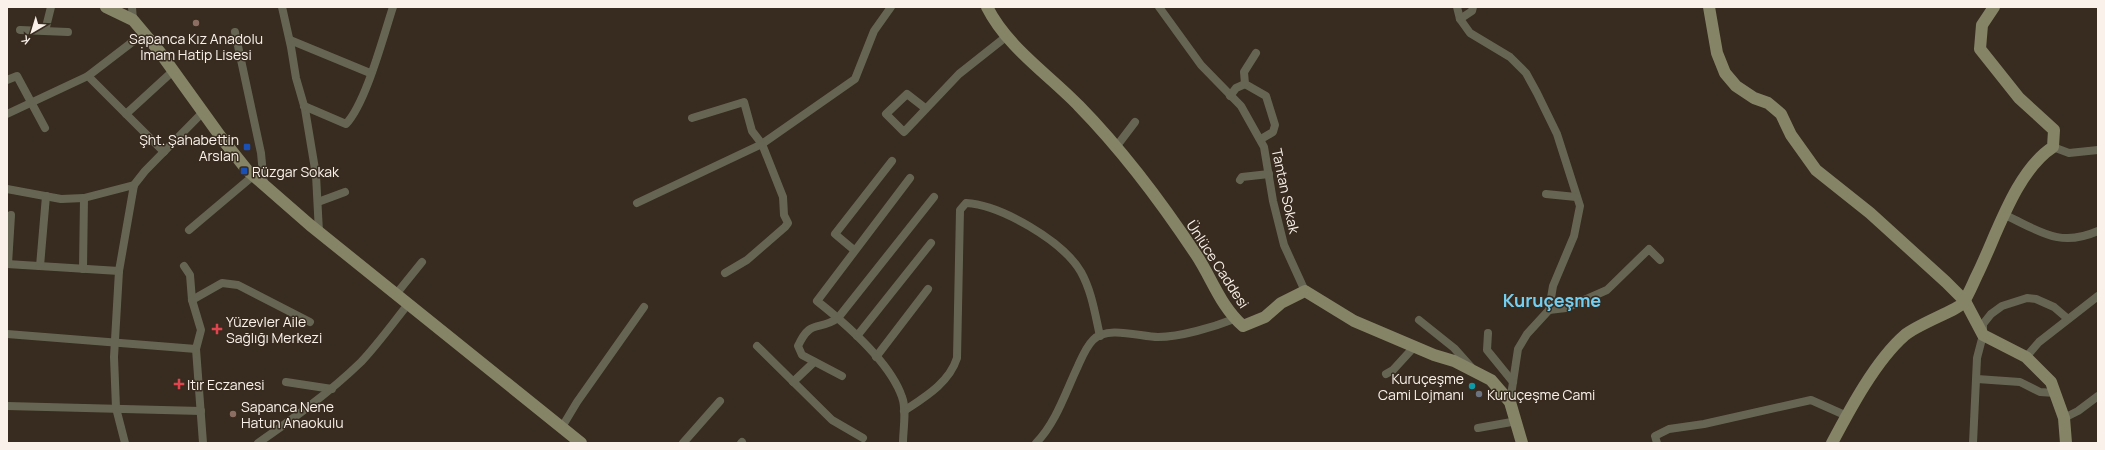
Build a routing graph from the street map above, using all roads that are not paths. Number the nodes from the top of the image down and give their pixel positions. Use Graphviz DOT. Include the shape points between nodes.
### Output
graph roads {
  1 [pos="51,7"];
  2 [pos="106,7"];
  3 [pos="132,7"];
  4 [pos="282,7"];
  5 [pos="393,7"];
  6 [pos="891,7"];
  7 [pos="987,7"];
  8 [pos="1159,7"];
  9 [pos="1457,7"];
  10 [pos="1473,7"];
  11 [pos="1709,7"];
  12 [pos="1994,7"];
  13 [pos="1460,19"];
  14 [pos="133,20"];
  15 [pos="20,30"];
  16 [pos="45,31"];
  17 [pos="68,32"];
  18 [pos="235,32"];
  19 [pos="144,33"];
  20 [pos="1007,36"];
  21 [pos="290,40"];
  22 [pos="1256,53"];
  23 [pos="173,70"];
  24 [pos="370,73"];
  25 [pos="88,76"];
  26 [pos="7,80"];
  27 [pos="1245,84"];
  28 [pos="1230,96"];
  29 [pos="32,102"];
  30 [pos="304,106"];
  31 [pos="926,108"];
  32 [pos="203,112"];
  33 [pos="7,114"];
  34 [pos="126,114"];
  35 [pos="692,118"];
  36 [pos="1135,122"];
  37 [pos="45,128"];
  38 [pos="1260,140"];
  39 [pos="762,144"];
  40 [pos="1116,147"];
  41 [pos="2053,147"];
  42 [pos="2098,150"];
  43 [pos="164,152"];
  44 [pos="892,161"];
  45 [pos="1269,174"];
  46 [pos="254,176"];
  47 [pos="910,178"];
  48 [pos="1240,180"];
  49 [pos="264,184"];
  50 [pos="134,185"];
  51 [pos="7,189"];
  52 [pos="345,192"];
  53 [pos="1546,194"];
  54 [pos="46,196"];
  55 [pos="934,197"];
  56 [pos="1576,197"];
  57 [pos="84,198"];
  58 [pos="318,202"];
  59 [pos="638,203"];
  60 [pos="11,215"];
  61 [pos="2005,215"];
  62 [pos="188,230"];
  63 [pos="2098,231"];
  64 [pos="319,232"];
  65 [pos="931,243"];
  66 [pos="854,250"];
  67 [pos="1660,260"];
  68 [pos="422,262"];
  69 [pos="8,264"];
  70 [pos="40,266"];
  71 [pos="184,266"];
  72 [pos="83,269"];
  73 [pos="119,271"];
  74 [pos="725,273"];
  75 [pos="928,289"];
  76 [pos="1305,291"];
  77 [pos="397,293"];
  78 [pos="2098,296"];
  79 [pos="192,300"];
  80 [pos="1965,301"];
  81 [pos="409,303"];
  82 [pos="644,307"];
  83 [pos="1549,310"];
  84 [pos="838,318"];
  85 [pos="1234,319"];
  86 [pos="2068,319"];
  87 [pos="1419,320"];
  88 [pos="310,322"];
  89 [pos="1488,333"];
  90 [pos="7,334"];
  91 [pos="1983,335"];
  92 [pos="857,336"];
  93 [pos="1100,336"];
  94 [pos="115,343"];
  95 [pos="757,346"];
  96 [pos="1414,347"];
  97 [pos="196,349"];
  98 [pos="876,357"];
  99 [pos="2026,357"];
  100 [pos="814,363"];
  101 [pos="1473,370"];
  102 [pos="1386,374"];
  103 [pos="842,376"];
  104 [pos="1977,379"];
  105 [pos="286,382"];
  106 [pos="793,382"];
  107 [pos="1513,382"];
  108 [pos="332,389"];
  109 [pos="2055,393"];
  110 [pos="2098,396"];
  111 [pos="720,401"];
  112 [pos="1510,402"];
  113 [pos="7,406"];
  114 [pos="116,408"];
  115 [pos="201,410"];
  116 [pos="904,411"];
  117 [pos="1847,416"];
  118 [pos="2064,418"];
  119 [pos="1517,421"];
  120 [pos="562,427"];
  121 [pos="1478,428"];
  122 [pos="863,438"];
  123 [pos="125,443"];
  124 [pos="203,443"];
  125 [pos="258,443"];
  126 [pos="582,443"];
  127 [pos="683,443"];
  128 [pos="903,443"];
  129 [pos="1036,443"];
  130 [pos="1522,443"];
  131 [pos="1657,443"];
  132 [pos="1832,443"];
  133 [pos="1973,443"];
  134 [pos="2066,443"];
  1 -- 16 [label="street"];
  2 -- 14 [label="street"];
  3 -- 14 [label="street"];
  4 -- 21 [label="street"];
  5 -- 24 [label="street"];
  6 -- 39 [label="street" via="874,31 856,79"];
  7 -- 20 [label="street, Ünlüce Caddesi" via="994,22"];
  8 -- 28 [label="street, Tantan Sokak" via="1201,65"];
  9 -- 13 [label="street"];
  10 -- 13 [label="street" via="1472,11"];
  11 -- 80 [label="street" via="1717,53 1725,73 1736,86 1754,98 1768,103 1781,114 1791,135 1816,170 1870,214"];
  12 -- 41 [label="street" via="1982,25 1980,49 2020,98 2054,130"];
  13 -- 56 [label="street" via="1470,33 1510,57 1526,73 1557,134"];
  14 -- 19 [label="street"];
  15 -- 16 [label="street"];
  16 -- 17 [label="street"];
  18 -- 49 [label="street" via="261,153"];
  19 -- 23 [label="street"];
  19 -- 25 [label="street"];
  20 -- 31 [label="street" via="959,74"];
  20 -- 40 [label="street, Ünlüce Caddesi" via="1079,106"];
  21 -- 24 [label="street"];
  21 -- 30 [label="street" via="296,78"];
  22 -- 27 [label="street" via="1244,72"];
  23 -- 32 [label="street"];
  23 -- 34 [label="street"];
  24 -- 30 [label="street" via="353,116 346,124"];
  25 -- 29 [label="street"];
  25 -- 34 [label="street"];
  26 -- 29 [label="street" via="17,76"];
  27 -- 28 [label="street" via="1236,88"];
  27 -- 38 [label="street" via="1266,96 1274,125 1273,132"];
  28 -- 38 [label="street, Tantan Sokak" via="1240,106"];
  29 -- 33 [label="street"];
  29 -- 37 [label="street"];
  30 -- 58 [label="street"];
  31 -- 31 [label="street" via="907,94 886,114 904,132"];
  32 -- 43 [label="street"];
  32 -- 46 [label="street"];
  34 -- 43 [label="street"];
  35 -- 39 [label="street" via="744,102 752,131"];
  36 -- 40 [label="street"];
  38 -- 45 [label="street, Tantan Sokak" via="1264,146"];
  39 -- 59 [label="street"];
  39 -- 74 [label="street" via="783,197 784,215 788,223 764,247"];
  40 -- 85 [label="street, Ünlüce Caddesi" via="1198,257"];
  41 -- 42 [label="street" via="2069,152"];
  41 -- 61 [label="street" via="2041,154 2026,172"];
  43 -- 50 [label="street"];
  44 -- 66 [label="street" via="835,234"];
  45 -- 48 [label="street" via="1242,177"];
  45 -- 76 [label="street, Tantan Sokak" via="1284,246"];
  46 -- 49 [label="street"];
  46 -- 62 [label="street"];
  47 -- 66 [label="street"];
  49 -- 64 [label="street"];
  50 -- 57 [label="street"];
  50 -- 73 [label="street"];
  51 -- 54 [label="street"];
  52 -- 58 [label="street"];
  53 -- 56 [label="street"];
  54 -- 57 [label="street" via="61,199"];
  54 -- 70 [label="street"];
  55 -- 84 [label="street"];
  56 -- 83 [label="street" via="1580,206 1574,236 1553,286"];
  57 -- 72 [label="street"];
  58 -- 64 [label="street"];
  60 -- 69 [label="street"];
  61 -- 63 [label="street" via="2048,235 2065,239 2086,236"];
  61 -- 80 [label="street"];
  64 -- 77 [label="street"];
  65 -- 92 [label="street"];
  66 -- 84 [label="street" via="817,301"];
  67 -- 83 [label="street" via="1649,249 1607,290 1566,308"];
  68 -- 77 [label="street"];
  69 -- 70 [label="street"];
  70 -- 72 [label="street"];
  71 -- 79 [label="street" via="190,275"];
  72 -- 73 [label="street"];
  73 -- 94 [label="street"];
  75 -- 98 [label="street"];
  76 -- 85 [label="street, Ünlüce Caddesi" via="1281,303 1265,317 1253,323 1243,326"];
  76 -- 96 [label="street" via="1354,321"];
  77 -- 81 [label="street"];
  78 -- 86 [label="street"];
  79 -- 88 [label="street" via="222,284 238,285"];
  79 -- 97 [label="street" via="200,330"];
  80 -- 91 [label="street"];
  80 -- 117 [label="street" via="1961,306 1905,334 1890,350 1863,388"];
  81 -- 108 [label="street" via="362,361"];
  81 -- 120 [label="street"];
  82 -- 120 [label="street"];
  83 -- 107 [label="street" via="1527,334 1518,349"];
  84 -- 92 [label="street"];
  84 -- 100 [label="street" via="831,324 813,327 804,333 798,346 802,355"];
  85 -- 93 [label="street" via="1215,326 1158,337 1128,333"];
  86 -- 91 [label="street" via="2054,307 2028,298 2002,306 1991,314 1983,324"];
  86 -- 99 [label="street"];
  87 -- 101 [label="street" via="1454,348"];
  89 -- 107 [label="street" via="1487,350"];
  90 -- 94 [label="street"];
  91 -- 99 [label="street"];
  91 -- 104 [label="street" via="1977,358"];
  92 -- 98 [label="street"];
  93 -- 116 [label="street" via="1092,298 1072,259 1023,221 990,207 966,203 960,210 957,358 954,368 938,386"];
  93 -- 129 [label="street" via="1094,339 1083,355 1052,418"];
  94 -- 97 [label="street"];
  94 -- 114 [label="street"];
  95 -- 106 [label="street"];
  96 -- 101 [label="street" via="1454,360"];
  96 -- 102 [label="street"];
  97 -- 115 [label="street"];
  98 -- 116 [label="street" via="898,388 903,398"];
  99 -- 109 [label="street" via="2051,382"];
  100 -- 103 [label="street"];
  100 -- 106 [label="street"];
  101 -- 112 [label="street" via="1491,380"];
  104 -- 109 [label="street" via="2020,382 2040,392"];
  104 -- 133 [label="street"];
  105 -- 108 [label="street"];
  106 -- 122 [label="street" via="832,420"];
  107 -- 112 [label="street"];
  108 -- 125 [label="street"];
  109 -- 118 [label="street"];
  110 -- 118 [label="street"];
  111 -- 127 [label="street"];
  112 -- 119 [label="street"];
  113 -- 114 [label="street"];
  114 -- 115 [label="street"];
  114 -- 123 [label="street"];
  115 -- 124 [label="street"];
  116 -- 128 [label="street"];
  117 -- 131 [label="street" via="1811,400 1704,424 1669,429 1655,436"];
  117 -- 132 [label="street"];
  118 -- 134 [label="street"];
  119 -- 121 [label="street"];
  119 -- 130 [label="street"];
  120 -- 126 [label="street"];
}
